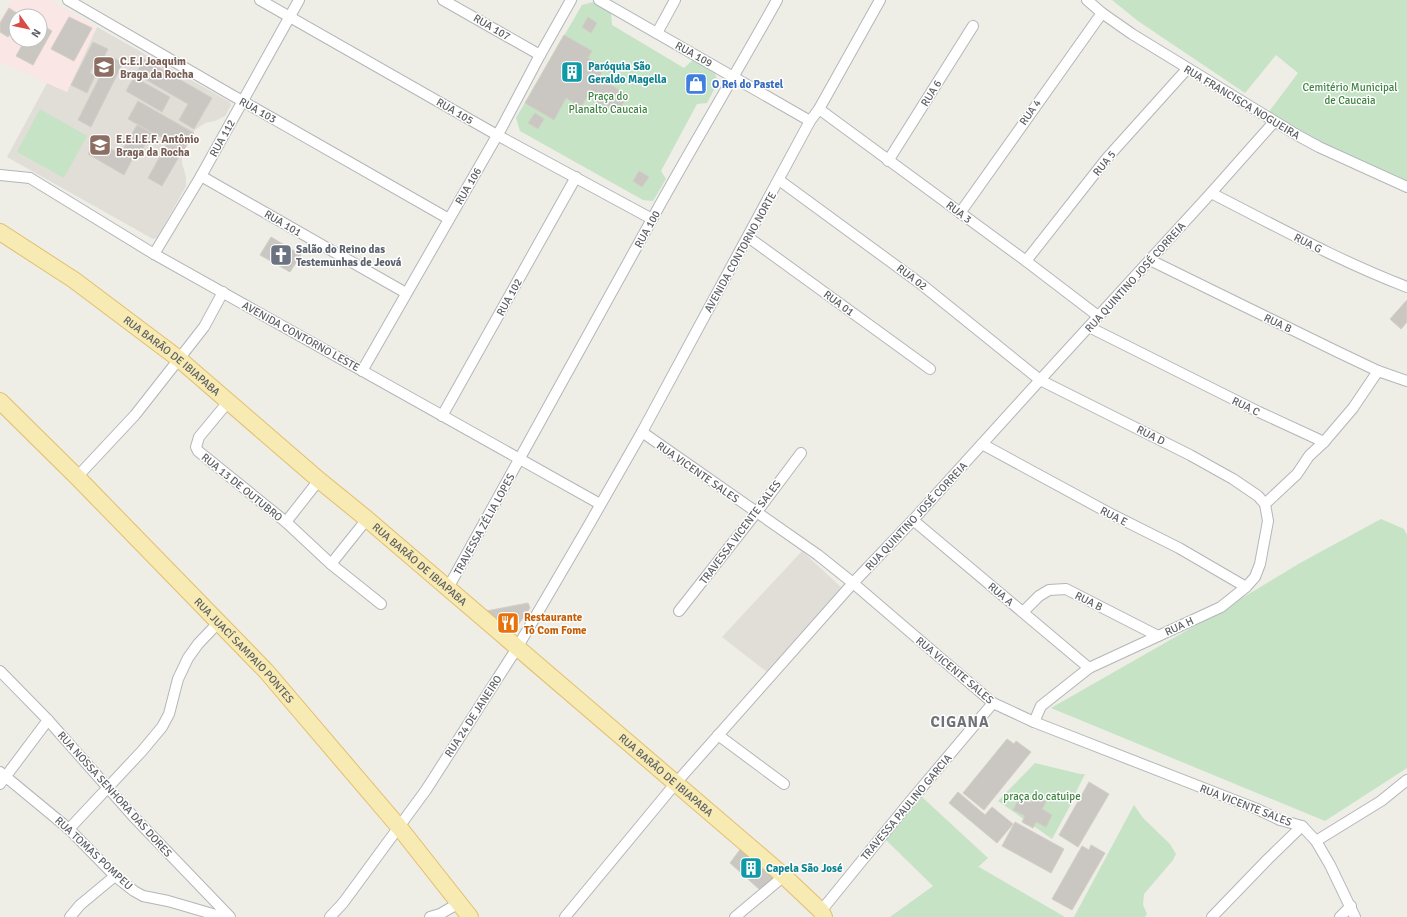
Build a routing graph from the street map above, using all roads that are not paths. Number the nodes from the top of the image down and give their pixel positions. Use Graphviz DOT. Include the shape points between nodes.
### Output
graph roads {
  1 [pos="68,0"];
  2 [pos="260,0"];
  3 [pos="299,0"];
  4 [pos="443,0"];
  5 [pos="571,0"];
  6 [pos="599,0"];
  7 [pos="675,0"];
  8 [pos="778,0"];
  9 [pos="880,0"];
  10 [pos="1087,0"];
  11 [pos="1102,13"];
  12 [pos="289,17"];
  13 [pos="973,26"];
  14 [pos="657,33"];
  15 [pos="540,55"];
  16 [pos="1187,69"];
  17 [pos="735,77"];
  18 [pos="243,101"];
  19 [pos="818,110"];
  20 [pos="810,121"];
  21 [pos="1274,122"];
  22 [pos="497,135"];
  23 [pos="888,161"];
  24 [pos="0,175"];
  25 [pos="201,176"];
  26 [pos="576,177"];
  27 [pos="779,180"];
  28 [pos="1407,187"];
  29 [pos="1211,193"];
  30 [pos="960,213"];
  31 [pos="449,219"];
  32 [pos="652,219"];
  33 [pos="0,232"];
  34 [pos="748,237"];
  35 [pos="154,254"];
  36 [pos="1150,260"];
  37 [pos="1026,261"];
  38 [pos="1407,287"];
  39 [pos="223,292"];
  40 [pos="406,293"];
  41 [pos="1098,316"];
  42 [pos="1089,327"];
  43 [pos="179,359"];
  44 [pos="930,369"];
  45 [pos="362,371"];
  46 [pos="1378,371"];
  47 [pos="1040,380"];
  48 [pos="1407,381"];
  49 [pos="0,402"];
  50 [pos="228,402"];
  51 [pos="442,416"];
  52 [pos="642,432"];
  53 [pos="1324,442"];
  54 [pos="982,444"];
  55 [pos="801,452"];
  56 [pos="520,459"];
  57 [pos="77,477"];
  58 [pos="319,480"];
  59 [pos="1262,500"];
  60 [pos="600,504"];
  61 [pos="756,513"];
  62 [pos="366,519"];
  63 [pos="913,520"];
  64 [pos="286,522"];
  65 [pos="331,564"];
  66 [pos="853,583"];
  67 [pos="448,588"];
  68 [pos="1246,588"];
  69 [pos="381,604"];
  70 [pos="679,611"];
  71 [pos="1023,612"];
  72 [pos="219,622"];
  73 [pos="1158,636"];
  74 [pos="517,648"];
  75 [pos="1089,668"];
  76 [pos="0,670"];
  77 [pos="993,703"];
  78 [pos="48,720"];
  79 [pos="1034,722"];
  80 [pos="718,735"];
  81 [pos="2,778"];
  82 [pos="1407,780"];
  83 [pos="675,784"];
  84 [pos="784,784"];
  85 [pos="107,788"];
  86 [pos="1302,826"];
  87 [pos="399,827"];
  88 [pos="69,829"];
  89 [pos="1316,841"];
  90 [pos="115,876"];
  91 [pos="784,876"];
  92 [pos="459,903"];
  93 [pos="1350,906"];
  94 [pos="822,914"];
  95 [pos="70,917"];
  96 [pos="223,917"];
  97 [pos="230,917"];
  98 [pos="330,917"];
  99 [pos="430,917"];
  100 [pos="470,917"];
  101 [pos="565,917"];
  102 [pos="735,917"];
  103 [pos="1212,917"];
  104 [pos="1340,917"];
  105 [pos="1355,917"];
  1 -- 18 [label="street, RUA 103"];
  2 -- 12 [label="street, RUA 105"];
  3 -- 12 [label="street, RUA 112"];
  4 -- 15 [label="street, RUA 107"];
  5 -- 15 [label="street, RUA 106"];
  6 -- 14 [label="street, RUA 109"];
  7 -- 14 [label="street"];
  8 -- 17 [label="street, RUA 100"];
  9 -- 19 [label="street, AVENIDA CONTORNO NORTE"];
  10 -- 11 [label="street, RUA FRANCISCA NOGUEIRA"];
  11 -- 16 [label="street, RUA FRANCISCA NOGUEIRA"];
  11 -- 30 [label="street, RUA 4"];
  12 -- 18 [label="street, RUA 112"];
  12 -- 22 [label="street, RUA 105"];
  13 -- 23 [label="street, RUA 6"];
  14 -- 17 [label="street, RUA 109"];
  15 -- 22 [label="street, RUA 106"];
  16 -- 21 [label="street, RUA FRANCISCA NOGUEIRA"];
  16 -- 37 [label="street, RUA 5" via="1107,158"];
  17 -- 20 [label="street, RUA 109"];
  17 -- 32 [label="street, RUA 100"];
  18 -- 25 [label="street, RUA 112"];
  18 -- 31 [label="street, RUA 103"];
  19 -- 20 [label="street, AVENIDA CONTORNO NORTE"];
  19 -- 23 [label="street, RUA 3"];
  20 -- 27 [label="street, AVENIDA CONTORNO NORTE"];
  21 -- 28 [label="street, RUA FRANCISCA NOGUEIRA" via="1319,147"];
  21 -- 29 [label="street, RUA QUINTINO JOSÉ CORREIA"];
  22 -- 26 [label="street, RUA 105"];
  22 -- 31 [label="street, RUA 106"];
  23 -- 30 [label="street, RUA 3"];
  24 -- 35 [label="street, AVENIDA CONTORNO LESTE" via="30,178"];
  25 -- 35 [label="street, RUA 112"];
  25 -- 40 [label="street, RUA 101"];
  26 -- 32 [label="street, RUA 105"];
  26 -- 51 [label="street, RUA 102"];
  27 -- 34 [label="street, AVENIDA CONTORNO NORTE"];
  27 -- 47 [label="street, RUA 02" via="921,284"];
  29 -- 36 [label="street, RUA QUINTINO JOSÉ CORREIA"];
  29 -- 38 [label="street, RUA G" via="1334,256"];
  30 -- 37 [label="street, RUA 3"];
  31 -- 40 [label="street, RUA 106"];
  32 -- 56 [label="street, RUA 100"];
  33 -- 43 [label="main road, RUA BARÃO DE IBIAPABA" via="74,280"];
  34 -- 44 [label="street, RUA 01"];
  34 -- 52 [label="street, AVENIDA CONTORNO NORTE"];
  35 -- 39 [label="street, AVENIDA CONTORNO LESTE"];
  36 -- 41 [label="street, RUA QUINTINO JOSÉ CORREIA"];
  36 -- 46 [label="street, RUA B"];
  37 -- 41 [label="street, RUA 3"];
  39 -- 43 [label="street" via="204,327"];
  39 -- 45 [label="street, AVENIDA CONTORNO LESTE"];
  40 -- 45 [label="street, RUA 106"];
  41 -- 42 [label="street, RUA QUINTINO JOSÉ CORREIA"];
  42 -- 47 [label="street, RUA QUINTINO JOSÉ CORREIA"];
  42 -- 53 [label="street, RUA C"];
  43 -- 50 [label="main road, RUA BARÃO DE IBIAPABA"];
  43 -- 57 [label="street" via="135,415"];
  45 -- 51 [label="street, AVENIDA CONTORNO LESTE"];
  46 -- 48 [label="street, RUA B"];
  46 -- 53 [label="street" via="1353,408"];
  47 -- 54 [label="street, RUA QUINTINO JOSÉ CORREIA"];
  47 -- 59 [label="street, RUA D" via="1190,455 1233,479"];
  49 -- 57 [label="main road, RUA JUACÍ SAMPAIO PONTES"];
  50 -- 58 [label="main road, RUA BARÃO DE IBIAPABA"];
  50 -- 64 [label="street, RUA 13 DE OUTUBRO" via="199,437 196,447"];
  51 -- 56 [label="street, AVENIDA CONTORNO LESTE"];
  52 -- 60 [label="street, AVENIDA CONTORNO NORTE"];
  52 -- 61 [label="street, RUA VICENTE SALES"];
  53 -- 59 [label="street" via="1309,456 1297,474"];
  54 -- 63 [label="street, RUA QUINTINO JOSÉ CORREIA"];
  54 -- 68 [label="street, RUA E" via="1179,548"];
  55 -- 61 [label="street, TRAVESSA VICENTE SALES"];
  56 -- 60 [label="street, AVENIDA CONTORNO LESTE"];
  56 -- 67 [label="street, TRAVESSA ZÉLIA LOPES"];
  57 -- 72 [label="main road, RUA JUACÍ SAMPAIO PONTES"];
  58 -- 62 [label="main road, RUA BARÃO DE IBIAPABA"];
  58 -- 64 [label="street"];
  59 -- 68 [label="street, RUA H" via="1268,521 1260,564 1255,577"];
  60 -- 74 [label="street, RUA 24 DE JANEIRO"];
  61 -- 66 [label="street, RUA VICENTE SALES"];
  61 -- 70 [label="street, TRAVESSA VICENTE SALES"];
  62 -- 65 [label="street"];
  62 -- 67 [label="main road, RUA BARÃO DE IBIAPABA"];
  63 -- 66 [label="street, RUA QUINTINO JOSÉ CORREIA"];
  63 -- 71 [label="street, RUA A"];
  64 -- 65 [label="street, RUA 13 DE OUTUBRO"];
  65 -- 69 [label="street, RUA 13 DE OUTUBRO"];
  66 -- 77 [label="street, RUA VICENTE SALES"];
  66 -- 80 [label="street, RUA QUINTINO JOSÉ CORREIA"];
  67 -- 74 [label="main road, RUA BARÃO DE IBIAPABA"];
  68 -- 73 [label="street, RUA H" via="1221,607"];
  71 -- 73 [label="street, RUA B" via="1038,596 1049,590 1066,590"];
  71 -- 75 [label="street, RUA A"];
  72 -- 85 [label="street" via="188,658 162,727"];
  72 -- 87 [label="main road, RUA JUACÍ SAMPAIO PONTES" via="266,671"];
  73 -- 75 [label="street, RUA H"];
  74 -- 83 [label="main road, RUA BARÃO DE IBIAPABA"];
  74 -- 87 [label="street, RUA 24 DE JANEIRO" via="426,790"];
  75 -- 79 [label="street, RUA H" via="1041,706"];
  76 -- 78 [label="street, RUA NOSSA SENHORA DAS DORES"];
  77 -- 79 [label="street, RUA VICENTE SALES"];
  77 -- 94 [label="street, TRAVESSA PAULINO GARCIA" via="908,804"];
  78 -- 81 [label="street"];
  78 -- 85 [label="street, RUA NOSSA SENHORA DAS DORES"];
  79 -- 86 [label="street, RUA VICENTE SALES" via="1257,808 1280,820"];
  80 -- 83 [label="street, RUA QUINTINO JOSÉ CORREIA"];
  80 -- 84 [label="street"];
  81 -- 88 [label="street, RUA TOMAS POMPEU"];
  82 -- 89 [label="street" via="1381,801"];
  83 -- 91 [label="main road, RUA BARÃO DE IBIAPABA"];
  83 -- 101 [label="street, RUA QUINTINO JOSÉ CORREIA"];
  85 -- 88 [label="street"];
  85 -- 97 [label="street, RUA NOSSA SENHORA DAS DORES"];
  86 -- 89 [label="street, RUA VICENTE SALES"];
  86 -- 103 [label="street"];
  87 -- 92 [label="main road, RUA JUACÍ SAMPAIO PONTES"];
  87 -- 98 [label="street, RUA 24 DE JANEIRO"];
  88 -- 90 [label="street, RUA TOMAS POMPEU"];
  89 -- 93 [label="street, RUA VICENTE SALES"];
  90 -- 95 [label="street" via="80,905"];
  90 -- 96 [label="street, RUA TOMAS POMPEU" via="143,896"];
  91 -- 94 [label="main road, RUA BARÃO DE IBIAPABA"];
  91 -- 102 [label="street"];
  92 -- 99 [label="street"];
  92 -- 100 [label="main road, RUA JUACÍ SAMPAIO PONTES"];
  93 -- 104 [label="street"];
  93 -- 105 [label="street, RUA VICENTE SALES"];
}
